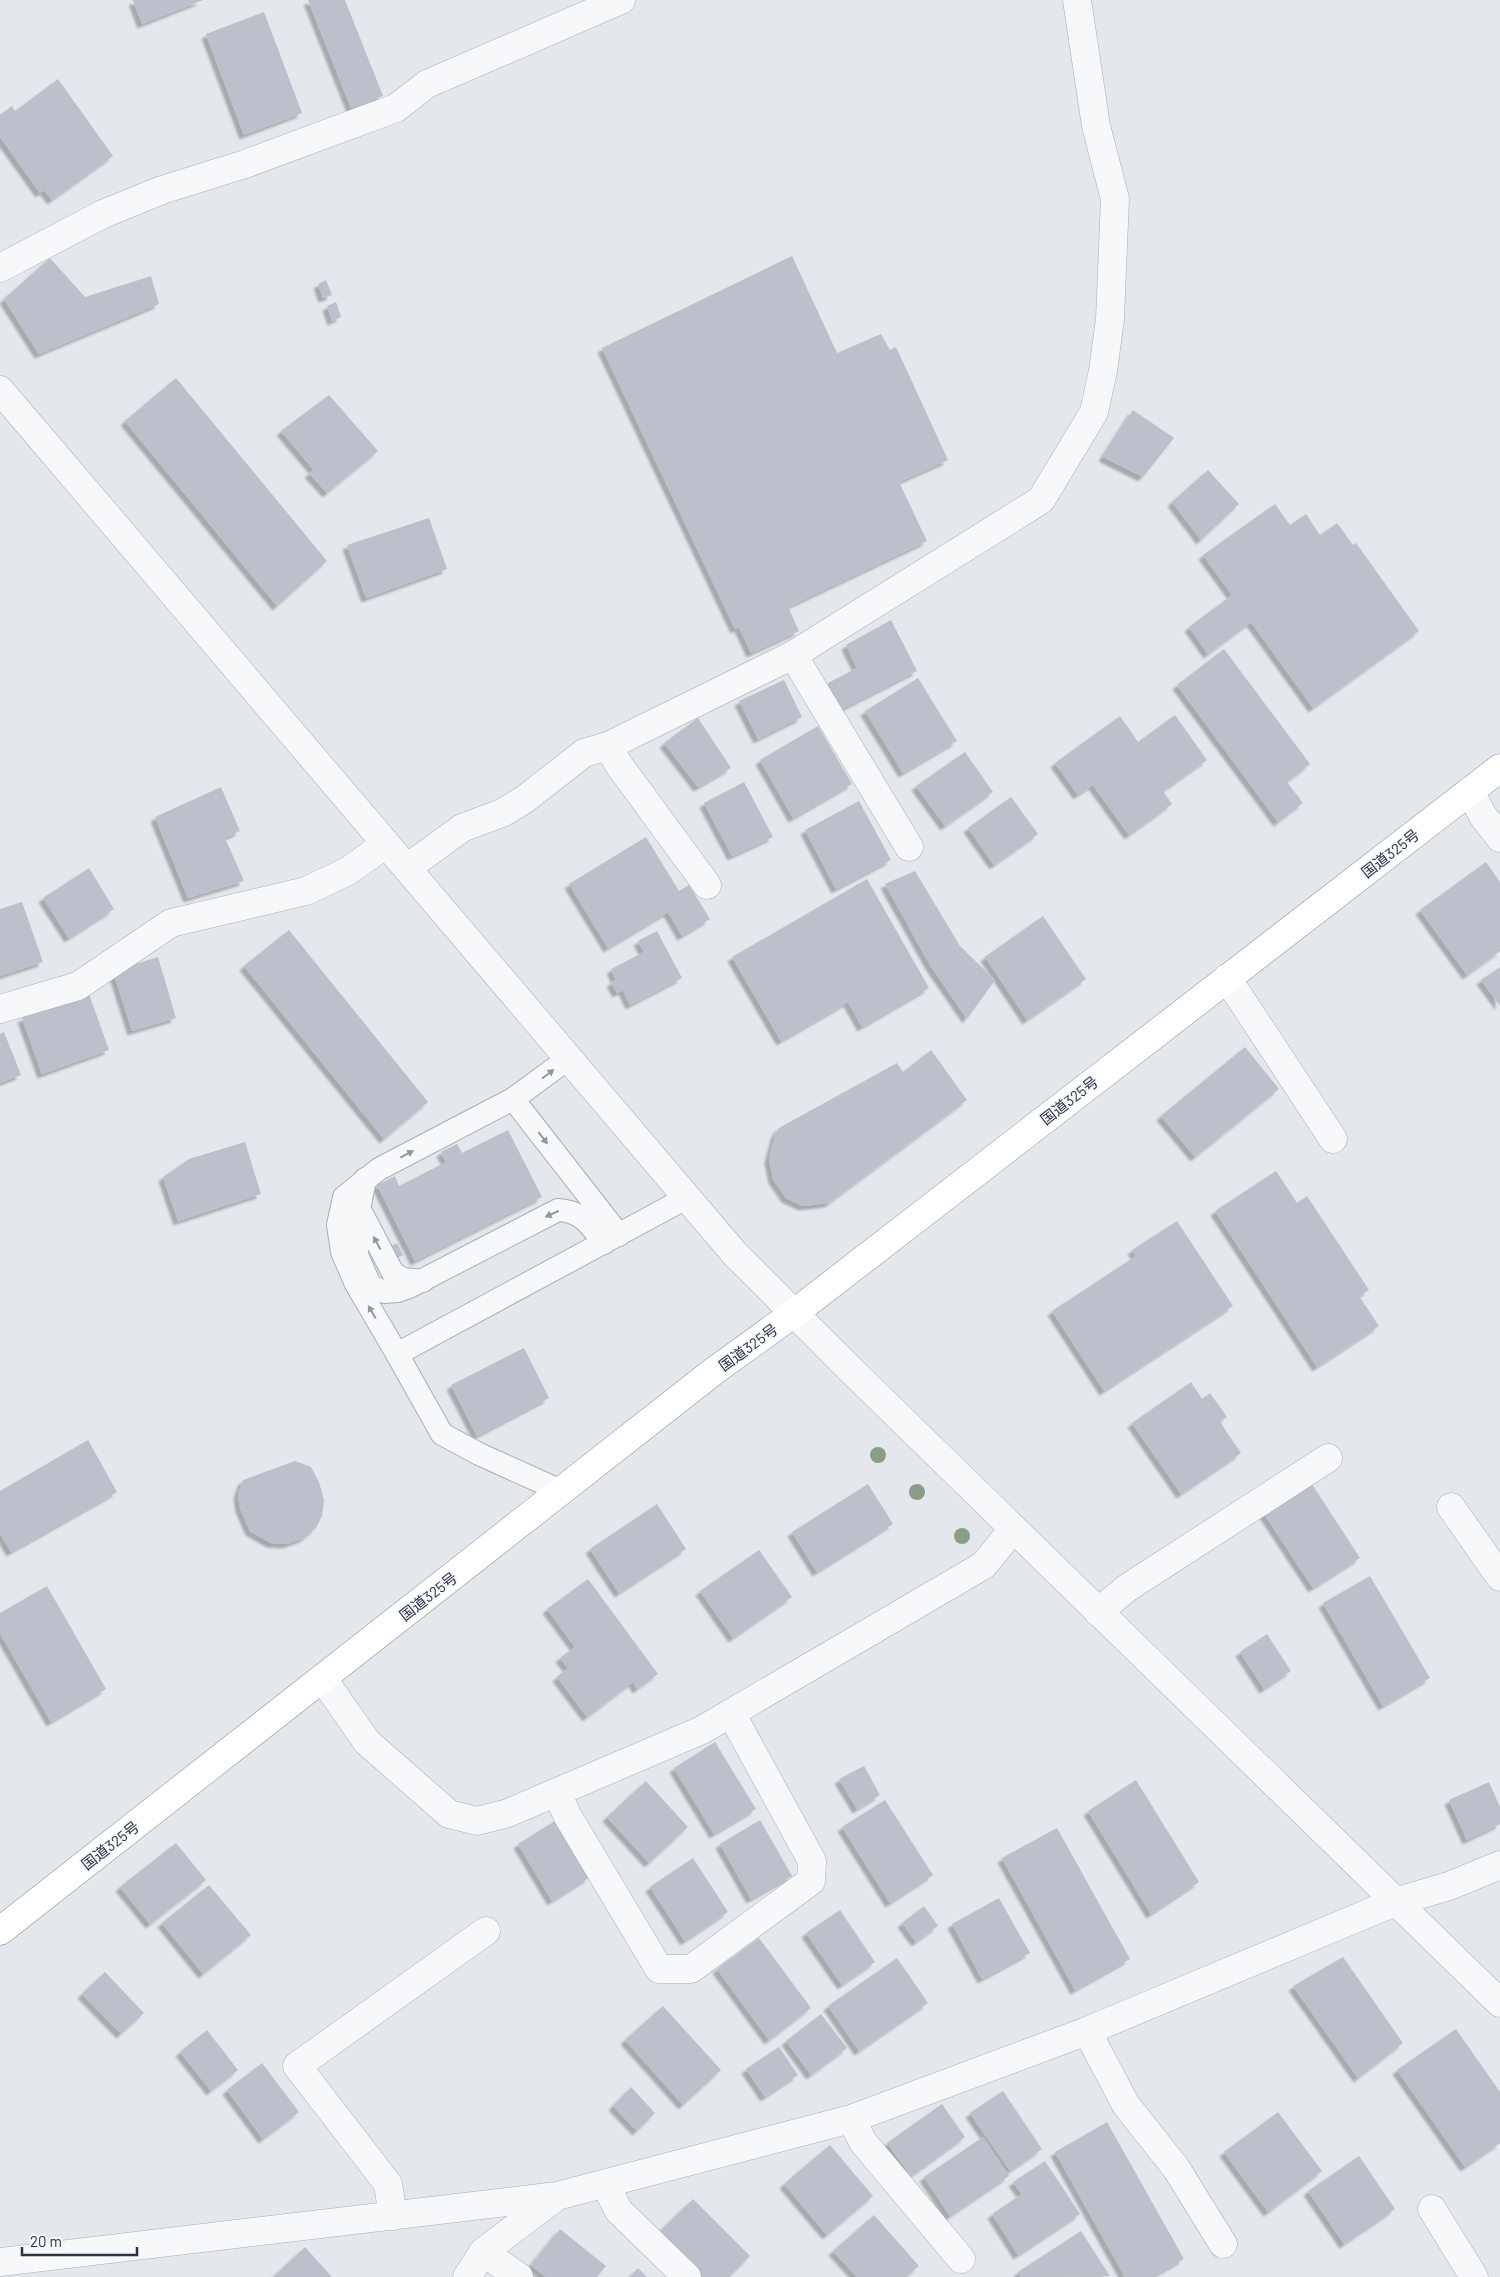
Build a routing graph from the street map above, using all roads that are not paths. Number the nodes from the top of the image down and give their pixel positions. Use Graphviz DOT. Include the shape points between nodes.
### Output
graph roads {
  1 [pos="621,0"];
  2 [pos="1077,0"];
  3 [pos="0,268"];
  4 [pos="0,390"];
  5 [pos="793,655"];
  6 [pos="608,746"];
  7 [pos="1500,768"];
  8 [pos="1470,791"];
  9 [pos="1500,838"];
  10 [pos="386,844"];
  11 [pos="908,847"];
  12 [pos="407,868"];
  13 [pos="707,885"];
  14 [pos="1227,978"];
  15 [pos="0,1009"];
  16 [pos="570,1058"];
  17 [pos="514,1099"];
  18 [pos="1333,1139"];
  19 [pos="365,1178"];
  20 [pos="688,1197"];
  21 [pos="612,1239"];
  22 [pos="793,1314"];
  23 [pos="397,1354"];
  24 [pos="1328,1458"];
  25 [pos="561,1491"];
  26 [pos="1452,1506"];
  27 [pos="1013,1529"];
  28 [pos="1500,1577"];
  29 [pos="1098,1612"];
  30 [pos="323,1679"];
  31 [pos="731,1713"];
  32 [pos="557,1793"];
  33 [pos="1500,1865"];
  34 [pos="1394,1902"];
  35 [pos="0,1931"];
  36 [pos="486,1931"];
  37 [pos="1500,2003"];
  38 [pos="1087,2032"];
  39 [pos="851,2119"];
  40 [pos="605,2184"];
  41 [pos="557,2196"];
  42 [pos="1432,2209"];
  43 [pos="393,2216"];
  44 [pos="1223,2244"];
  45 [pos="483,2252"];
  46 [pos="961,2259"];
  47 [pos="0,2262"];
  48 [pos="467,2277"];
  49 [pos="519,2277"];
  50 [pos="687,2277"];
  51 [pos="1474,2277"];
  1 -- 3 [label="street" via="427,84 396,108 244,164 162,190 103,214"];
  2 -- 5 [label="street" via="1096,126 1114,199 1110,320 1094,412 1040,500"];
  4 -- 10 [label="street"];
  5 -- 6 [label="street"];
  5 -- 11 [label="street"];
  6 -- 12 [label="street" via="584,753 525,799 502,813 462,828"];
  6 -- 13 [label="street" via="618,765"];
  7 -- 8 [label="highway, 国道325号"];
  8 -- 9 [label="street"];
  8 -- 14 [label="highway, 国道325号"];
  10 -- 12 [label="street"];
  10 -- 15 [label="street" via="348,871 306,891 171,923 78,986"];
  12 -- 16 [label="street"];
  14 -- 18 [label="street"];
  14 -- 22 [label="highway, 国道325号"];
  17 -- 16 [label="lane, one-way"];
  16 -- 20 [label="street"];
  19 -- 17 [label="lane, one-way"];
  17 -- 21 [label="lane, one-way"];
  21 -- 19 [label="lane, one-way" via="573,1211 558,1210 423,1281 398,1291 384,1292 370,1285 357,1255 357,1220"];
  23 -- 19 [label="lane, one-way" via="356,1284 342,1252 338,1225 344,1198"];
  20 -- 21 [label="lane"];
  20 -- 22 [label="street" via="735,1254"];
  21 -- 23 [label="lane"];
  22 -- 25 [label="highway, 国道325号" via="714,1371"];
  22 -- 27 [label="street"];
  23 -- 25 [label="lane" via="442,1434"];
  24 -- 29 [label="street" via="1127,1588"];
  25 -- 30 [label="highway, 国道325号"];
  26 -- 28 [label="street"];
  27 -- 29 [label="street"];
  27 -- 31 [label="street" via="984,1565"];
  29 -- 34 [label="street"];
  30 -- 32 [label="street" via="367,1742 449,1814 477,1821 508,1814"];
  30 -- 35 [label="highway, 国道325号"];
  31 -- 32 [label="street" via="702,1730"];
  31 -- 32 [label="street" via="812,1861 811,1881 691,1970 659,1969"];
  33 -- 34 [label="street" via="1449,1886"];
  34 -- 37 [label="street"];
  34 -- 38 [label="street"];
  36 -- 43 [label="street" via="297,2066 388,2184"];
  38 -- 39 [label="street"];
  38 -- 44 [label="street" via="1126,2105 1176,2168"];
  39 -- 40 [label="street"];
  39 -- 46 [label="street" via="863,2142"];
  40 -- 41 [label="street"];
  40 -- 50 [label="street" via="619,2211"];
  41 -- 43 [label="street"];
  41 -- 45 [label="street"];
  42 -- 51 [label="street"];
  43 -- 47 [label="street"];
  45 -- 48 [label="street"];
  45 -- 49 [label="street"];
}
